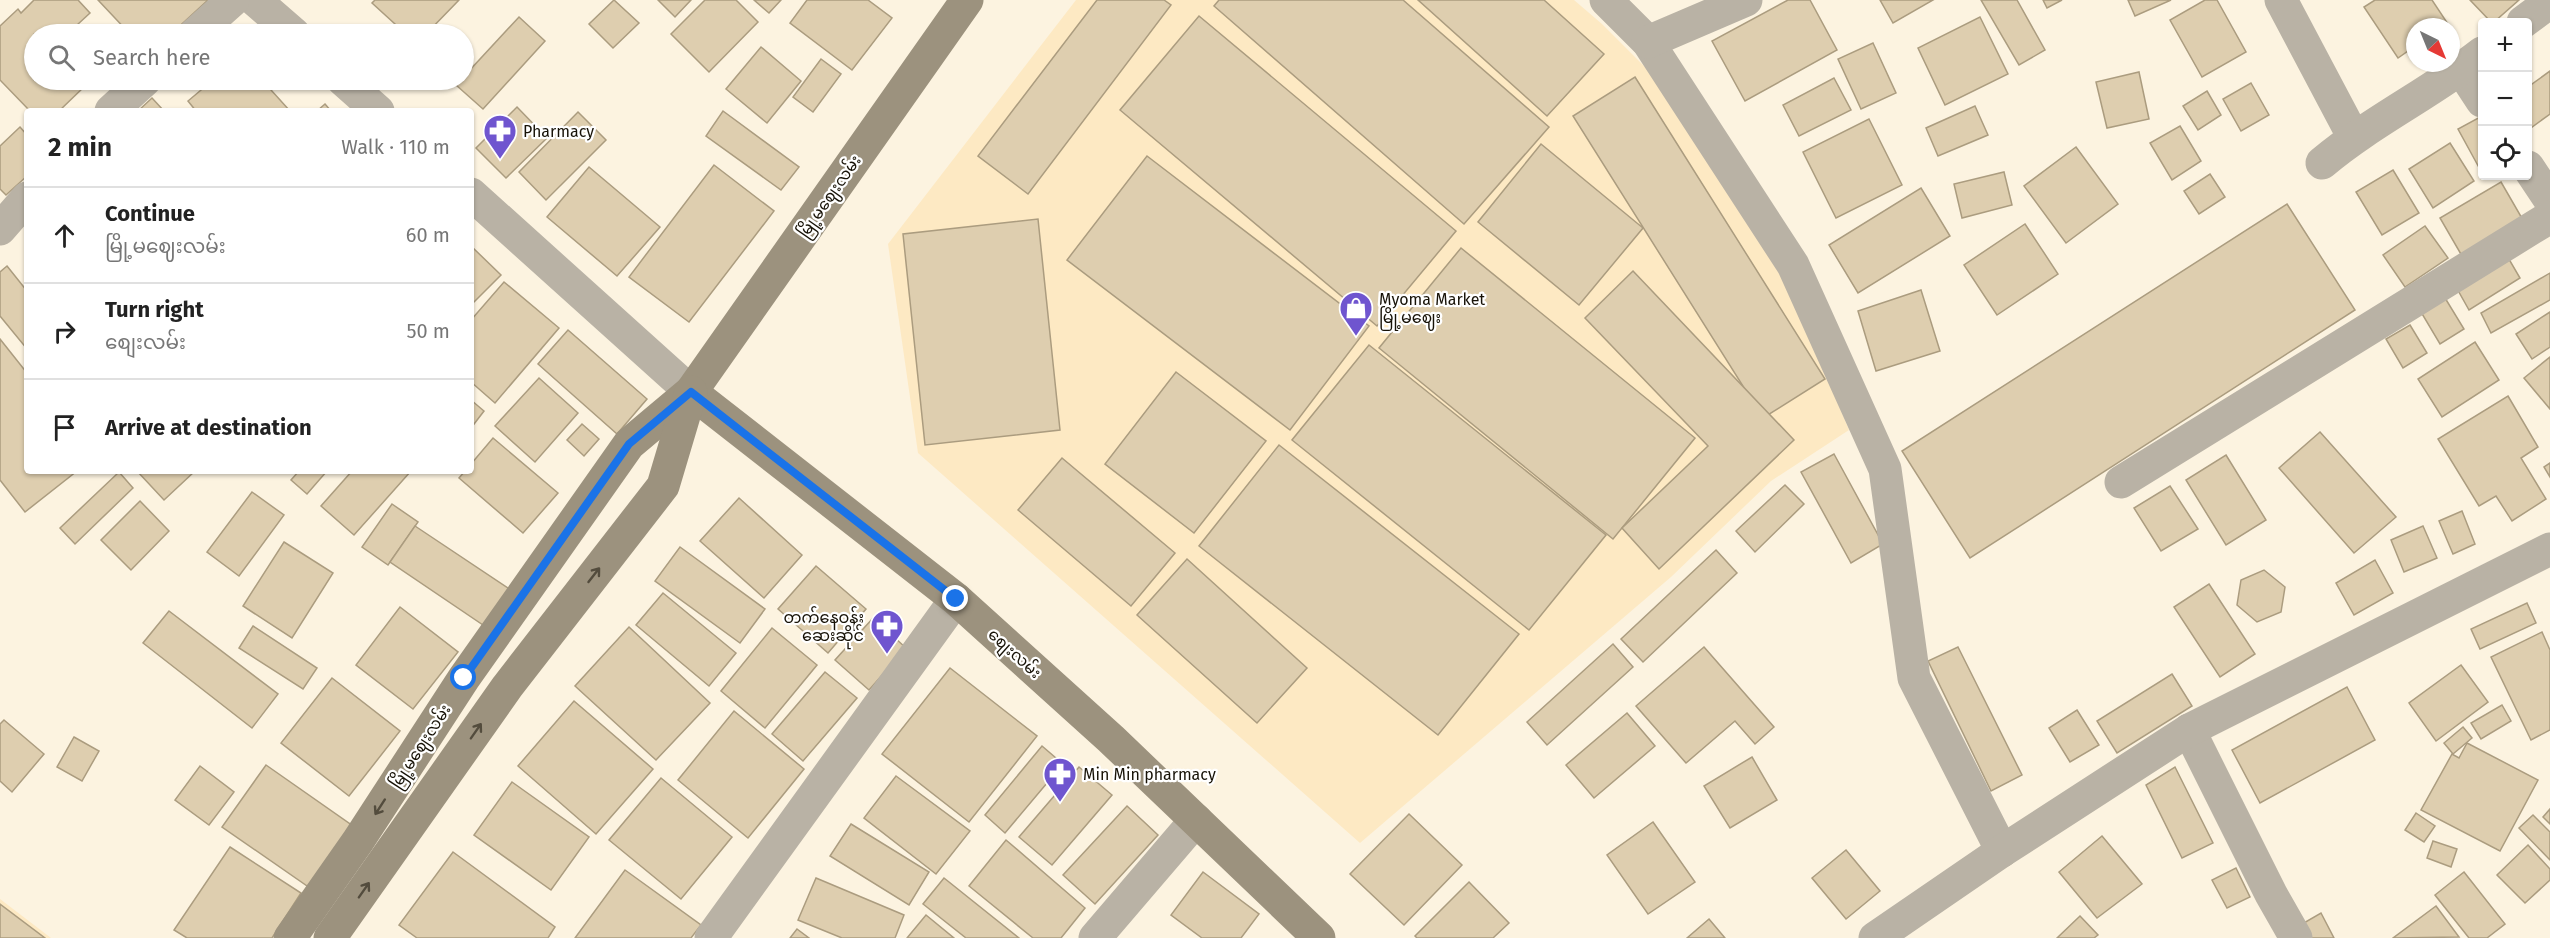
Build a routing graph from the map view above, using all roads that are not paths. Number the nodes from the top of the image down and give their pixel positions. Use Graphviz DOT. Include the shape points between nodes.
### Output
graph roads {
  1 [pos="233,0"];
  2 [pos="255,0"];
  3 [pos="967,0"];
  4 [pos="1606,0"];
  5 [pos="1746,0"];
  6 [pos="2281,0"];
  7 [pos="2550,2"];
  8 [pos="2528,18"];
  9 [pos="206,24"];
  10 [pos="283,24"];
  11 [pos="1648,42"];
  12 [pos="2472,61"];
  13 [pos="2478,85"];
  14 [pos="134,90"];
  15 [pos="355,90"];
  16 [pos="114,108"];
  17 [pos="375,108"];
  18 [pos="2353,136"];
  19 [pos="2322,163"];
  20 [pos="2532,173"];
  21 [pos="474,197"];
  22 [pos="2550,200"];
  23 [pos="24,201"];
  24 [pos="2550,218"];
  25 [pos="0,229"];
  26 [pos="691,392"];
  27 [pos="2121,483"];
  28 [pos="2550,549"];
  29 [pos="956,599"];
  30 [pos="2189,730"];
  31 [pos="1196,820"];
  32 [pos="2002,851"];
  33 [pos="290,938"];
  34 [pos="330,938"];
  35 [pos="711,938"];
  36 [pos="1095,938"];
  37 [pos="1319,938"];
  38 [pos="1875,938"];
  39 [pos="2296,938"];
  1 -- 9 [label="street"];
  2 -- 10 [label="street"];
  3 -- 26 [label="main road, မြို့မဈေးလမ်း"];
  4 -- 11 [label="street"];
  5 -- 11 [label="street"];
  6 -- 18 [label="street"];
  7 -- 8 [label="street"];
  11 -- 32 [label="street" via="1793,264 1885,469 1914,678"];
  12 -- 13 [label="street"];
  12 -- 18 [label="street"];
  14 -- 16 [label="street"];
  15 -- 17 [label="street"];
  18 -- 19 [label="street"];
  20 -- 22 [label="street"];
  21 -- 26 [label="street"];
  23 -- 25 [label="street"];
  24 -- 27 [label="street"];
  26 -- 29 [label="main road, စျေးလမ်း"];
  26 -- 33 [label="main road, မြို့မဈေးလမ်း, one-way" via="629,444 464,678"];
  34 -- 26 [label="main road, မြို့မဈေးလမ်း, one-way" via="507,687 663,486"];
  28 -- 30 [label="street"];
  29 -- 31 [label="main road, စျေးလမ်း"];
  29 -- 35 [label="street"];
  30 -- 32 [label="street"];
  30 -- 39 [label="street"];
  31 -- 36 [label="street"];
  31 -- 37 [label="main road, စျေးလမ်း"];
  32 -- 38 [label="street"];
}
